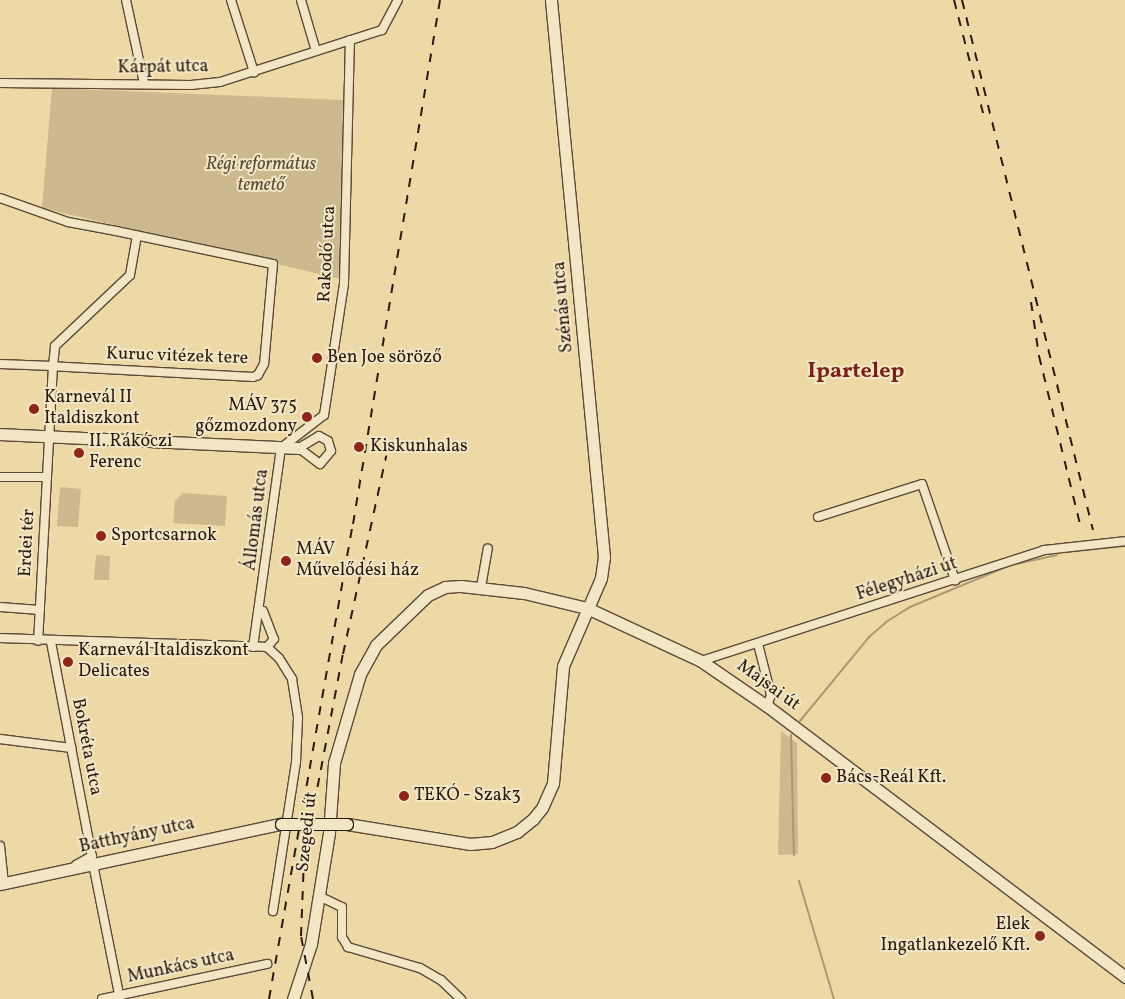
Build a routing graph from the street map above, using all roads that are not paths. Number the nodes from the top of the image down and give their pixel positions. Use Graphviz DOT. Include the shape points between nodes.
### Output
graph roads {
  1 [pos="126,0"];
  2 [pos="231,0"];
  3 [pos="301,0"];
  4 [pos="398,0"];
  5 [pos="551,0"];
  6 [pos="350,40"];
  7 [pos="316,51"];
  8 [pos="254,72"];
  9 [pos="0,83"];
  10 [pos="144,83"];
  11 [pos="0,198"];
  12 [pos="137,236"];
  13 [pos="0,364"];
  14 [pos="53,366"];
  15 [pos="0,434"];
  16 [pos="49,436"];
  17 [pos="281,448"];
  18 [pos="299,448"];
  19 [pos="0,477"];
  20 [pos="47,477"];
  21 [pos="818,517"];
  22 [pos="1125,541"];
  23 [pos="488,548"];
  24 [pos="955,580"];
  25 [pos="481,587"];
  26 [pos="262,596"];
  27 [pos="0,607"];
  28 [pos="587,608"];
  29 [pos="40,610"];
  30 [pos="606,616"];
  31 [pos="574,632"];
  32 [pos="0,638"];
  33 [pos="38,641"];
  34 [pos="51,642"];
  35 [pos="758,644"];
  36 [pos="254,647"];
  37 [pos="267,647"];
  38 [pos="700,660"];
  39 [pos="362,670"];
  40 [pos="766,706"];
  41 [pos="0,738"];
  42 [pos="71,748"];
  43 [pos="0,846"];
  44 [pos="92,860"];
  45 [pos="2,883"];
  46 [pos="319,896"];
  47 [pos="273,911"];
  48 [pos="267,964"];
  49 [pos="1125,977"];
  50 [pos="119,997"];
  51 [pos="102,999"];
  52 [pos="292,999"];
  53 [pos="461,999"];
  1 -- 10 [label="street"];
  2 -- 8 [label="street"];
  3 -- 7 [label="street"];
  4 -- 6 [label="street, Kárpát utca" via="384,28"];
  5 -- 28 [label="main road, Szénás utca" via="604,557 600,578"];
  6 -- 7 [label="street, Kárpát utca"];
  6 -- 17 [label="street, Rakodó utca" via="344,283 325,411"];
  7 -- 8 [label="street, Kárpát utca"];
  8 -- 10 [label="street, Kárpát utca" via="208,84"];
  9 -- 10 [label="street, Kárpát utca"];
  11 -- 12 [label="street, Kuruc vitézek tere" via="68,222"];
  12 -- 14 [label="street" via="130,275 55,346"];
  12 -- 14 [label="street, Kuruc vitézek tere" via="273,264 264,364 260,372 252,377"];
  13 -- 14 [label="street, Kuruc vitézek tere"];
  14 -- 16 [label="street"];
  15 -- 16 [label="main road"];
  16 -- 17 [label="main road"];
  16 -- 20 [label="street, Erdei tér"];
  17 -- 18 [label="main road"];
  17 -- 26 [label="street, Állomás utca"];
  19 -- 20 [label="street"];
  20 -- 29 [label="street, Erdei tér"];
  21 -- 24 [label="street" via="922,484"];
  22 -- 24 [label="street, Félegyházi út" via="1044,550"];
  23 -- 25 [label="street"];
  24 -- 35 [label="street, Félegyházi út"];
  25 -- 28 [label="main road, Majsai út" via="550,598"];
  25 -- 39 [label="main road, Majsai út" via="445,587 428,596 376,645"];
  26 -- 36 [label="street, Állomás utca"];
  26 -- 37 [label="street, Állomás utca" via="263,614 274,640"];
  27 -- 29 [label="street"];
  28 -- 30 [label="main road, Majsai út"];
  28 -- 31 [label="main road"];
  29 -- 33 [label="street, Erdei tér"];
  30 -- 31 [label="main road" via="590,619"];
  30 -- 38 [label="main road, Majsai út"];
  31 -- 44 [label="main road, Batthyány utca, bridge" via="560,684 553,783 542,808 524,827 497,841 470,844 347,824 281,824"];
  32 -- 33 [label="street"];
  33 -- 34 [label="street"];
  34 -- 36 [label="street"];
  34 -- 42 [label="street, Bokréta utca"];
  35 -- 38 [label="street, Félegyházi út"];
  35 -- 40 [label="street" via="771,695"];
  36 -- 37 [label="street"];
  37 -- 47 [label="street" via="279,658 292,679 298,718 296,762"];
  38 -- 40 [label="main road, Majsai út"];
  39 -- 46 [label="main road, Szegedi út" via="334,763"];
  40 -- 49 [label="main road, Majsai út"];
  41 -- 42 [label="street"];
  42 -- 44 [label="street, Bokréta utca"];
  43 -- 45 [label="street"];
  44 -- 45 [label="main road, Batthyány utca" via="69,869"];
  44 -- 50 [label="street, Bokréta utca"];
  46 -- 52 [label="main road, Szegedi út" via="311,944"];
  46 -- 53 [label="street" via="342,907 342,937 348,947 420,968 441,980"];
  48 -- 50 [label="street, Munkács utca"];
  50 -- 51 [label="street, Munkács utca"];
}
